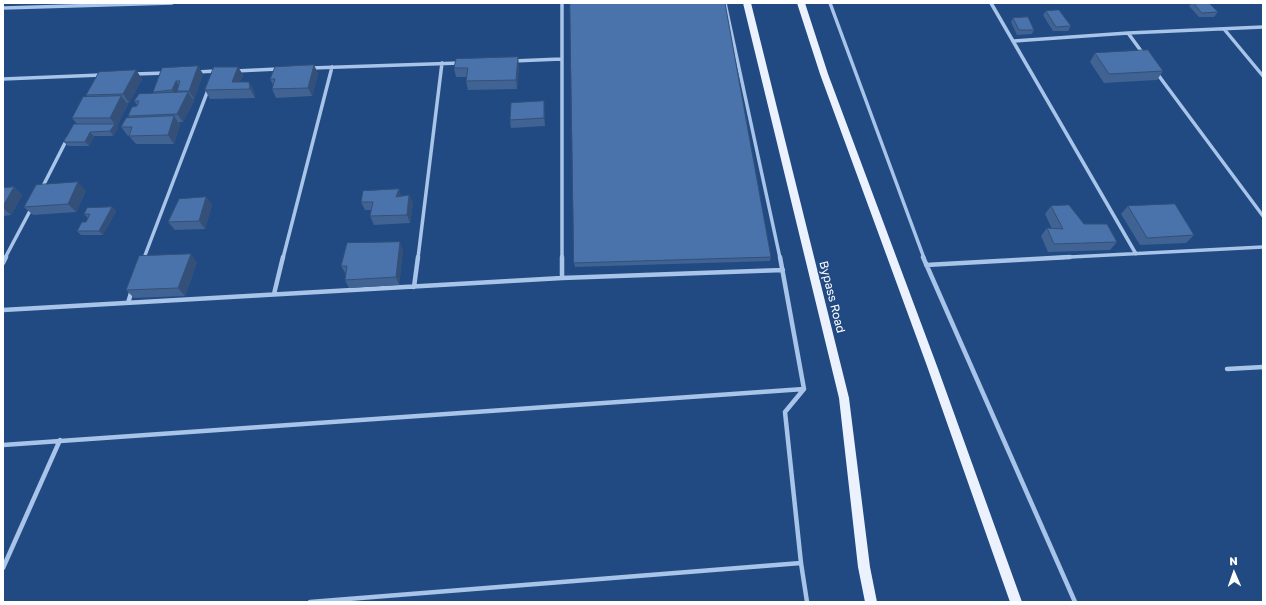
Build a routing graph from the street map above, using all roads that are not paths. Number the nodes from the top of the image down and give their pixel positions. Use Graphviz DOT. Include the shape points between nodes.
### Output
graph roads {
  1 [pos="172,3"];
  2 [pos="562,3"];
  3 [pos="725,3"];
  4 [pos="747,3"];
  5 [pos="802,3"];
  6 [pos="830,3"];
  7 [pos="992,3"];
  8 [pos="74,4"];
  9 [pos="3,8"];
  10 [pos="1263,27"];
  11 [pos="1224,29"];
  12 [pos="1128,33"];
  13 [pos="1014,41"];
  14 [pos="1146,58"];
  15 [pos="561,59"];
  16 [pos="506,61"];
  17 [pos="466,62"];
  18 [pos="442,63"];
  19 [pos="332,67"];
  20 [pos="308,68"];
  21 [pos="285,69"];
  22 [pos="215,71"];
  23 [pos="223,71"];
  24 [pos="231,71"];
  25 [pos="1156,71"];
  26 [pos="192,72"];
  27 [pos="170,73"];
  28 [pos="132,74"];
  29 [pos="101,75"];
  30 [pos="109,75"];
  31 [pos="1263,76"];
  32 [pos="3,79"];
  33 [pos="212,79"];
  34 [pos="97,82"];
  35 [pos="210,86"];
  36 [pos="68,138"];
  37 [pos="39,193"];
  38 [pos="32,207"];
  39 [pos="1263,216"];
  40 [pos="1263,248"];
  41 [pos="1136,254"];
  42 [pos="3,262"];
  43 [pos="926,265"];
  44 [pos="142,266"];
  45 [pos="783,270"];
  46 [pos="562,278"];
  47 [pos="414,287"];
  48 [pos="133,288"];
  49 [pos="274,294"];
  50 [pos="128,303"];
  51 [pos="3,310"];
  52 [pos="1263,367"];
  53 [pos="1227,369"];
  54 [pos="804,389"];
  55 [pos="60,440"];
  56 [pos="3,445"];
  57 [pos="801,563"];
  58 [pos="3,568"];
  59 [pos="310,602"];
  60 [pos="807,602"];
  61 [pos="871,602"];
  62 [pos="1016,602"];
  63 [pos="1075,602"];
  1 -- 8 [label="street"];
  2 -- 15 [label="street"];
  3 -- 45 [label="street"];
  4 -- 61 [label="main road, Bypass Road" via="844,398 864,567"];
  5 -- 62 [label="main road" via="824,74"];
  6 -- 43 [label="street"];
  7 -- 13 [label="street"];
  8 -- 9 [label="street"];
  10 -- 11 [label="street"];
  11 -- 12 [label="street"];
  11 -- 31 [label="street"];
  12 -- 13 [label="street"];
  12 -- 14 [label="street"];
  13 -- 41 [label="street"];
  15 -- 16 [label="street"];
  15 -- 46 [label="street"];
  17 -- 18 [label="street"];
  18 -- 19 [label="street"];
  18 -- 47 [label="street"];
  19 -- 20 [label="street"];
  19 -- 49 [label="street"];
  21 -- 24 [label="street"];
  22 -- 23 [label="street"];
  22 -- 26 [label="street"];
  22 -- 33 [label="street"];
  25 -- 39 [label="street"];
  27 -- 28 [label="street"];
  29 -- 30 [label="street"];
  29 -- 32 [label="street"];
  29 -- 34 [label="street"];
  35 -- 44 [label="street"];
  36 -- 37 [label="street"];
  38 -- 42 [label="street"];
  40 -- 41 [label="street"];
  41 -- 43 [label="street"];
  43 -- 63 [label="street"];
  45 -- 46 [label="street"];
  45 -- 54 [label="street"];
  46 -- 47 [label="street"];
  47 -- 49 [label="street"];
  48 -- 50 [label="street"];
  49 -- 50 [label="street"];
  50 -- 51 [label="street"];
  52 -- 53 [label="street"];
  54 -- 55 [label="street"];
  54 -- 57 [label="street" via="785,412"];
  55 -- 56 [label="street"];
  55 -- 58 [label="street"];
  57 -- 59 [label="street"];
  57 -- 60 [label="street"];
}
